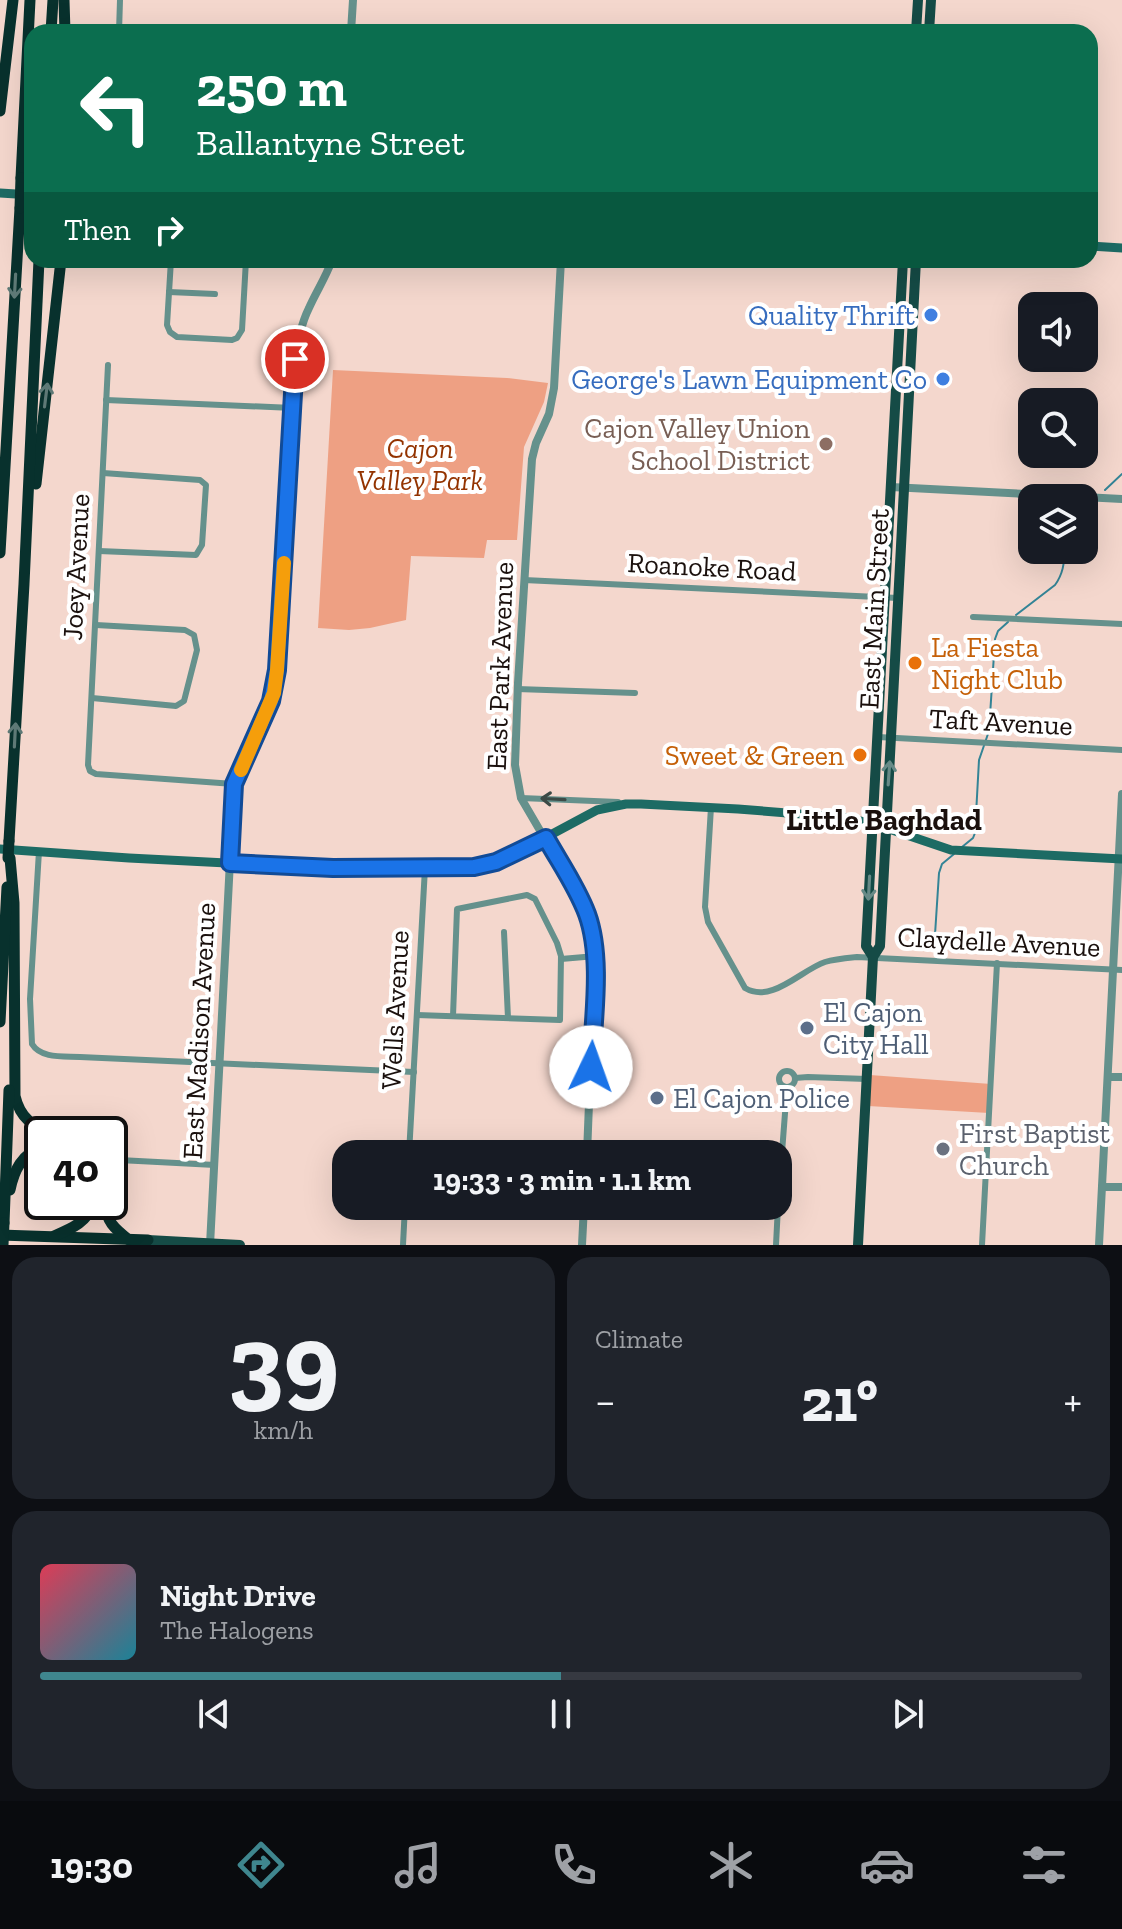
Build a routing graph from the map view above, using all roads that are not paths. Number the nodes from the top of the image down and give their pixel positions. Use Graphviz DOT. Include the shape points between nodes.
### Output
graph roads {
  1 [pos="13,0"];
  2 [pos="30,0"];
  3 [pos="53,0"];
  4 [pos="64,0"];
  5 [pos="120,0"];
  6 [pos="353,0"];
  7 [pos="918,0"];
  8 [pos="931,0"];
  9 [pos="29,24"];
  10 [pos="52,24"];
  11 [pos="65,24"];
  12 [pos="119,24"];
  13 [pos="352,24"];
  14 [pos="916,24"];
  15 [pos="930,24"];
  16 [pos="0,111"];
  17 [pos="24,119"];
  18 [pos="0,193"];
  19 [pos="24,194"];
  20 [pos="1098,246"];
  21 [pos="1122,248"];
  22 [pos="39,268"];
  23 [pos="60,268"];
  24 [pos="170,268"];
  25 [pos="246,268"];
  26 [pos="329,268"];
  27 [pos="561,268"];
  28 [pos="903,268"];
  29 [pos="916,268"];
  30 [pos="169,292"];
  31 [pos="215,294"];
  32 [pos="108,365"];
  33 [pos="106,400"];
  34 [pos="895,406"];
  35 [pos="909,407"];
  36 [pos="293,408"];
  37 [pos="103,473"];
  38 [pos="891,487"];
  39 [pos="905,488"];
  40 [pos="1122,499"];
  41 [pos="99,551"];
  42 [pos="0,553"];
  43 [pos="524,580"];
  44 [pos="24,584"];
  45 [pos="885,598"];
  46 [pos="898,598"];
  47 [pos="973,617"];
  48 [pos="1122,624"];
  49 [pos="96,625"];
  50 [pos="517,689"];
  51 [pos="635,693"];
  52 [pos="92,698"];
  53 [pos="878,737"];
  54 [pos="891,738"];
  55 [pos="1122,750"];
  56 [pos="234,784"];
  57 [pos="1122,794"];
  58 [pos="521,798"];
  59 [pos="641,804"];
  60 [pos="711,807"];
  61 [pos="872,824"];
  62 [pos="886,828"];
  63 [pos="546,838"];
  64 [pos="39,851"];
  65 [pos="7,852"];
  66 [pos="1120,859"];
  67 [pos="230,863"];
  68 [pos="425,868"];
  69 [pos="504,932"];
  70 [pos="596,956"];
  71 [pos="873,957"];
  72 [pos="561,959"];
  73 [pos="997,963"];
  74 [pos="1118,970"];
  75 [pos="14,994"];
  76 [pos="417,1015"];
  77 [pos="453,1016"];
  78 [pos="508,1018"];
  79 [pos="0,1022"];
  80 [pos="220,1065"];
  81 [pos="414,1072"];
  82 [pos="1108,1077"];
  83 [pos="1122,1077"];
  84 [pos="795,1078"];
  85 [pos="867,1079"];
  86 [pos="787,1087"];
  87 [pos="24,1116"];
  88 [pos="410,1140"];
  89 [pos="588,1140"];
  90 [pos="783,1140"];
  91 [pos="24,1159"];
  92 [pos="128,1160"];
  93 [pos="215,1165"];
  94 [pos="1102,1187"];
  95 [pos="1122,1187"];
  96 [pos="84,1220"];
  97 [pos="109,1220"];
  98 [pos="404,1220"];
  99 [pos="583,1220"];
  100 [pos="777,1220"];
  101 [pos="3,1225"];
  102 [pos="50,1238"];
  103 [pos="129,1240"];
  104 [pos="148,1240"];
  105 [pos="210,1244"];
  106 [pos="3,1245"];
  107 [pos="240,1245"];
  108 [pos="403,1245"];
  109 [pos="582,1245"];
  110 [pos="776,1245"];
  111 [pos="858,1245"];
  112 [pos="982,1245"];
  113 [pos="1099,1245"];
  1 -- 16 [label="highway"];
  2 -- 9 [label="highway, one-way, bridge"];
  3 -- 10 [label="highway"];
  4 -- 11 [label="highway"];
  5 -- 12 [label="street"];
  6 -- 13 [label="street"];
  7 -- 14 [label="main road"];
  8 -- 15 [label="main road"];
  17 -- 42 [label="highway, one-way, bridge"];
  18 -- 19 [label="main road"];
  20 -- 21 [label="main road"];
  22 -- 44 [label="highway"];
  44 -- 23 [label="highway, one-way"];
  24 -- 30 [label="street"];
  25 -- 30 [label="street" via="242,330 232,340 173,335 167,325"];
  26 -- 36 [label="street, East Madison Avenue" via="299,337"];
  27 -- 43 [label="street, East Park Avenue" via="554,388 532,459"];
  28 -- 34 [label="main road, East Main Street"];
  29 -- 35 [label="main road, East Main Street"];
  30 -- 31 [label="street"];
  32 -- 33 [label="street, Joey Avenue"];
  33 -- 36 [label="street"];
  33 -- 37 [label="street, Joey Avenue"];
  34 -- 35 [label="main road"];
  34 -- 38 [label="main road, East Main Street"];
  35 -- 39 [label="main road, East Main Street"];
  36 -- 56 [label="street, East Madison Avenue" via="277,670 271,701"];
  37 -- 41 [label="street, Joey Avenue"];
  37 -- 41 [label="street" via="200,480 206,485 202,545 196,555"];
  38 -- 39 [label="street"];
  38 -- 45 [label="main road, East Main Street"];
  39 -- 40 [label="street"];
  39 -- 46 [label="main road, East Main Street"];
  41 -- 49 [label="street, Joey Avenue"];
  43 -- 45 [label="street, Roanoke Road"];
  43 -- 50 [label="street, East Park Avenue"];
  65 -- 44 [label="highway, one-way"];
  45 -- 46 [label="street, Roanoke Road"];
  45 -- 53 [label="main road, East Main Street"];
  46 -- 54 [label="main road, East Main Street"];
  47 -- 48 [label="street"];
  49 -- 52 [label="street, Joey Avenue"];
  49 -- 52 [label="street" via="185,630 197,644 184,701 176,706"];
  50 -- 51 [label="street"];
  50 -- 58 [label="street, East Park Avenue" via="515,765"];
  52 -- 56 [label="street, Joey Avenue" via="90,771"];
  53 -- 54 [label="street, Taft Avenue"];
  53 -- 61 [label="main road, East Main Street"];
  54 -- 55 [label="street, Taft Avenue"];
  62 -- 54 [label="main road, East Main Street, one-way"];
  56 -- 67 [label="street, East Madison Avenue"];
  57 -- 66 [label="street"];
  59 -- 58 [label="street, one-way"];
  58 -- 63 [label="street, East Park Avenue"];
  59 -- 60 [label="main road"];
  59 -- 63 [label="main road" via="597,810"];
  60 -- 61 [label="main road"];
  60 -- 71 [label="street, Claydelle Avenue" via="705,907 745,988 765,993 826,962"];
  61 -- 62 [label="main road"];
  61 -- 71 [label="main road, East Main Street, one-way" via="866,946"];
  62 -- 66 [label="main road" via="951,850"];
  62 -- 71 [label="main road, East Main Street" via="880,946"];
  63 -- 68 [label="main road" via="496,862"];
  63 -- 70 [label="street, East Park Avenue" via="588,917"];
  64 -- 65 [label="main road"];
  64 -- 67 [label="main road"];
  64 -- 80 [label="street" via="30,999 34,1049 42,1054"];
  65 -- 75 [label="highway" via="14,903"];
  65 -- 79 [label="highway"];
  66 -- 74 [label="street"];
  67 -- 68 [label="main road"];
  67 -- 80 [label="street, East Madison Avenue"];
  68 -- 76 [label="street, Wells Avenue"];
  69 -- 78 [label="street"];
  70 -- 72 [label="street"];
  70 -- 89 [label="street, East Park Avenue"];
  71 -- 73 [label="street, Claydelle Avenue"];
  71 -- 85 [label="main road, East Main Street"];
  72 -- 77 [label="street" via="535,899 527,895 457,909"];
  72 -- 78 [label="street" via="560,1020"];
  73 -- 74 [label="street, Claydelle Avenue"];
  73 -- 112 [label="street"];
  74 -- 82 [label="street"];
  75 -- 87 [label="highway" via="15,1096"];
  75 -- 101 [label="highway"];
  76 -- 77 [label="street"];
  76 -- 81 [label="street, Wells Avenue"];
  77 -- 78 [label="street"];
  80 -- 81 [label="street"];
  80 -- 93 [label="street, East Madison Avenue"];
  81 -- 88 [label="street, Wells Avenue"];
  82 -- 83 [label="street"];
  82 -- 94 [label="street"];
  84 -- 85 [label="street"];
  84 -- 86 [label="street"];
  84 -- 86 [label="street" via="790,1071 781,1073 779,1082"];
  85 -- 111 [label="main road, East Main Street"];
  86 -- 90 [label="street"];
  91 -- 101 [label="highway" via="15,1172"];
  92 -- 93 [label="street"];
  93 -- 105 [label="street, East Madison Avenue"];
  94 -- 95 [label="street"];
  94 -- 113 [label="street"];
  96 -- 102 [label="highway"];
  97 -- 103 [label="highway"];
  98 -- 108 [label="street"];
  99 -- 109 [label="street"];
  100 -- 110 [label="street"];
  101 -- 102 [label="highway"];
  101 -- 106 [label="highway, bridge"];
  102 -- 103 [label="highway"];
  103 -- 104 [label="highway"];
  104 -- 105 [label="main road"];
  105 -- 107 [label="main road"];
}
